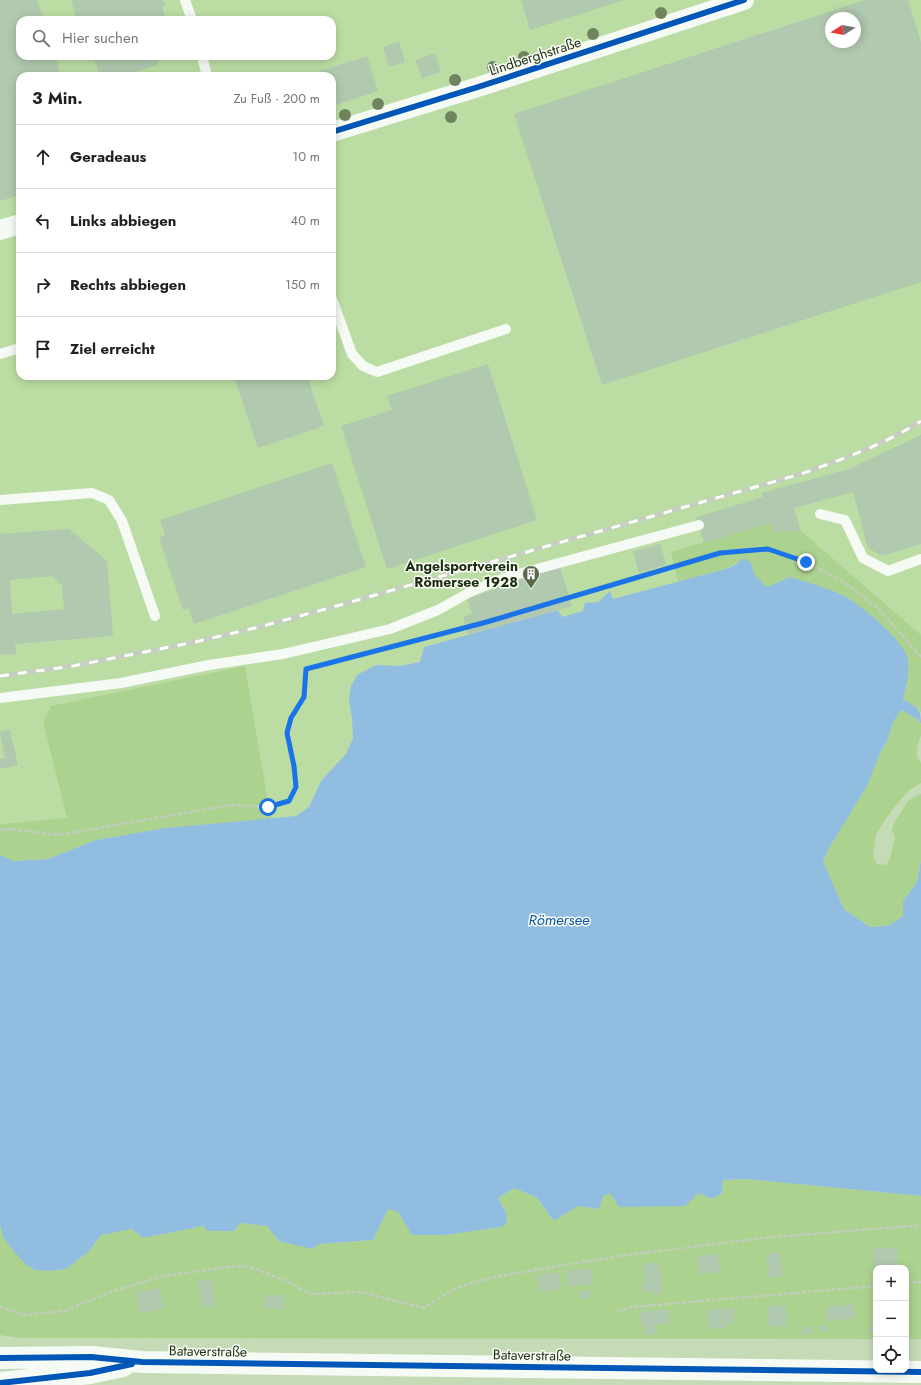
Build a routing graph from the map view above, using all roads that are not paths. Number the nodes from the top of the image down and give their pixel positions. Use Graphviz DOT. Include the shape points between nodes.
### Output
graph roads {
  1 [pos="185,0"];
  2 [pos="744,0"];
  3 [pos="191,16"];
  4 [pos="203,60"];
  5 [pos="205,72"];
  6 [pos="336,131"];
  7 [pos="16,225"];
  8 [pos="0,230"];
  9 [pos="336,310"];
  10 [pos="506,329"];
  11 [pos="16,349"];
  12 [pos="0,354"];
  13 [pos="0,500"];
  14 [pos="820,514"];
  15 [pos="699,524"];
  16 [pos="921,559"];
  17 [pos="155,616"];
  18 [pos="0,698"];
  19 [pos="0,1358"];
  20 [pos="142,1362"];
  21 [pos="921,1372"];
  22 [pos="0,1383"];
  1 -- 3 [label="lane"];
  2 -- 6 [label="street, Lindberghstraße"];
  4 -- 5 [label="lane"];
  7 -- 8 [label="street"];
  9 -- 10 [label="lane" via="352,354 363,366 377,372"];
  11 -- 12 [label="lane"];
  13 -- 17 [label="lane" via="92,493 109,500 122,521"];
  14 -- 16 [label="lane" via="845,520 863,558 888,571"];
  15 -- 18 [label="lane" via="504,578 470,592 438,610 390,629 283,654 209,665 121,683"];
  19 -- 20 [label="street, Bataverstraße" via="91,1356"];
  20 -- 21 [label="street, Bataverstraße"];
  20 -- 22 [label="street, Bataverstraße" via="90,1373"];
}
